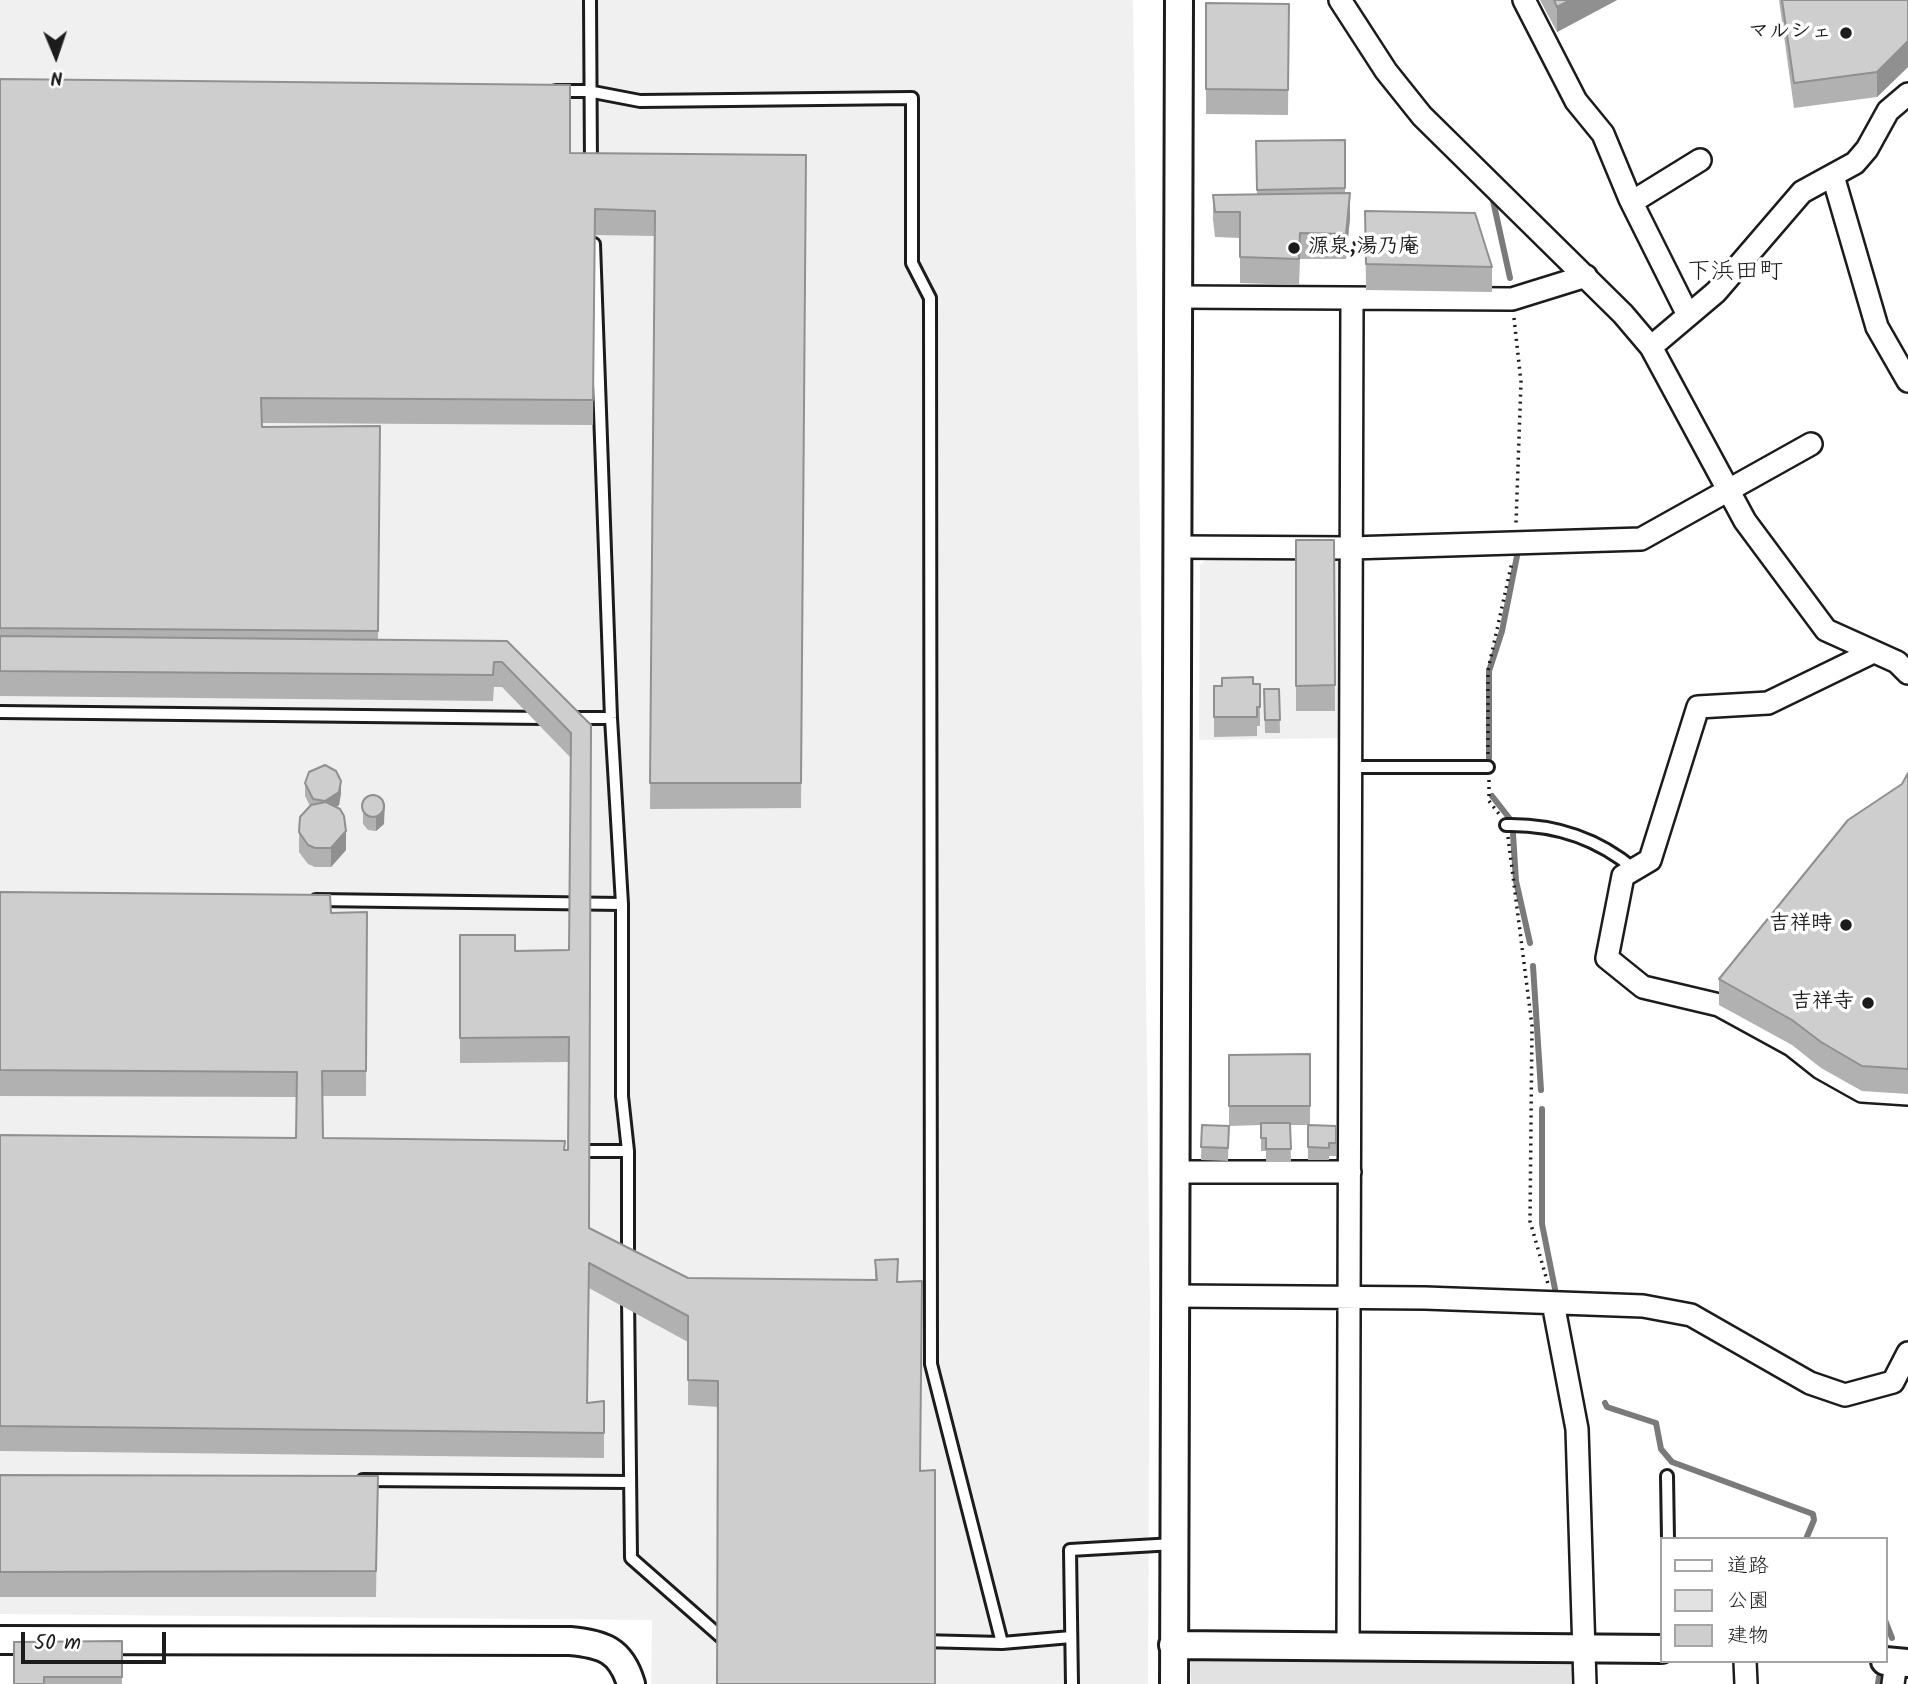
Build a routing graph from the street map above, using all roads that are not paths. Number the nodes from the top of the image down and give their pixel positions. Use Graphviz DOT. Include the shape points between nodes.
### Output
graph roads {
  1 [pos="590,0"];
  2 [pos="1179,0"];
  3 [pos="1340,0"];
  4 [pos="1524,0"];
  5 [pos="541,90"];
  6 [pos="589,91"];
  7 [pos="1908,94"];
  8 [pos="1700,160"];
  9 [pos="592,174"];
  10 [pos="1833,176"];
  11 [pos="1632,202"];
  12 [pos="593,230"];
  13 [pos="1586,276"];
  14 [pos="1179,297"];
  15 [pos="1353,299"];
  16 [pos="1688,315"];
  17 [pos="1651,347"];
  18 [pos="1908,381"];
  19 [pos="1811,444"];
  20 [pos="1727,489"];
  21 [pos="1177,547"];
  22 [pos="1351,548"];
  23 [pos="1873,652"];
  24 [pos="1904,660"];
  25 [pos="0,712"];
  26 [pos="611,718"];
  27 [pos="1351,767"];
  28 [pos="1489,767"];
  29 [pos="1506,825"];
  30 [pos="1634,869"];
  31 [pos="304,900"];
  32 [pos="622,904"];
  33 [pos="1908,1094"];
  34 [pos="559,1150"];
  35 [pos="628,1151"];
  36 [pos="1176,1172"];
  37 [pos="1350,1172"];
  38 [pos="628,1275"];
  39 [pos="628,1289"];
  40 [pos="1176,1296"];
  41 [pos="1350,1298"];
  42 [pos="1553,1303"];
  43 [pos="1908,1353"];
  44 [pos="1667,1476"];
  45 [pos="349,1480"];
  46 [pos="629,1482"];
  47 [pos="1668,1537"];
  48 [pos="1174,1544"];
  49 [pos="748,1637"];
  50 [pos="1071,1637"];
  51 [pos="0,1640"];
  52 [pos="909,1641"];
  53 [pos="1002,1643"];
  54 [pos="1173,1645"];
  55 [pos="1348,1647"];
  56 [pos="1584,1648"];
  57 [pos="1660,1649"];
  58 [pos="1745,1663"];
  59 [pos="631,1684"];
  60 [pos="1072,1684"];
  61 [pos="1174,1684"];
  62 [pos="1585,1684"];
  63 [pos="1746,1684"];
  1 -- 6 [label="lane"];
  2 -- 14 [label="street"];
  3 -- 13 [label="street" via="1422,116"];
  4 -- 11 [label="street" via="1576,101 1603,134"];
  5 -- 6 [label="lane"];
  6 -- 9 [label="lane"];
  6 -- 53 [label="lane" via="640,101 912,98 912,263 930,298 931,1364"];
  7 -- 10 [label="street" via="1883,117 1855,163"];
  8 -- 11 [label="street"];
  10 -- 16 [label="street" via="1802,192 1716,292"];
  10 -- 18 [label="street" via="1877,327"];
  11 -- 16 [label="street"];
  12 -- 26 [label="lane"];
  13 -- 15 [label="street" via="1512,299"];
  13 -- 17 [label="street"];
  14 -- 15 [label="street"];
  14 -- 21 [label="street"];
  15 -- 22 [label="street"];
  16 -- 17 [label="street"];
  17 -- 20 [label="street"];
  19 -- 20 [label="street"];
  20 -- 22 [label="street" via="1641,539"];
  20 -- 23 [label="street" via="1745,521 1826,629"];
  21 -- 22 [label="street"];
  21 -- 36 [label="street"];
  22 -- 27 [label="street"];
  23 -- 24 [label="street"];
  23 -- 30 [label="street" via="1768,703 1698,707 1650,860"];
  25 -- 26 [label="lane"];
  26 -- 32 [label="lane"];
  27 -- 28 [label="lane"];
  27 -- 37 [label="street"];
  29 -- 30 [label="lane" via="1581,834 1615,852"];
  30 -- 33 [label="street" via="1623,876 1607,958 1643,987 1719,1005 1793,1045 1821,1068 1862,1091"];
  31 -- 32 [label="lane"];
  32 -- 35 [label="lane" via="622,1096"];
  34 -- 35 [label="lane"];
  35 -- 38 [label="lane"];
  36 -- 37 [label="street"];
  36 -- 40 [label="street"];
  37 -- 41 [label="street"];
  39 -- 46 [label="lane"];
  40 -- 41 [label="street"];
  40 -- 48 [label="street"];
  41 -- 42 [label="street"];
  41 -- 55 [label="street"];
  42 -- 43 [label="street" via="1643,1306 1691,1315 1810,1383 1845,1395 1893,1382"];
  42 -- 56 [label="street" via="1577,1429"];
  44 -- 47 [label="lane"];
  45 -- 46 [label="lane"];
  46 -- 49 [label="lane" via="631,1558 721,1637"];
  48 -- 50 [label="lane" via="1070,1550"];
  48 -- 54 [label="street"];
  50 -- 53 [label="lane"];
  50 -- 60 [label="lane"];
  51 -- 59 [label="street" via="570,1641 598,1644 611,1653 625,1666"];
  52 -- 53 [label="lane"];
  54 -- 55 [label="street"];
  54 -- 61 [label="street"];
  55 -- 56 [label="street"];
  56 -- 57 [label="street"];
  56 -- 62 [label="street"];
  58 -- 63 [label="street"];
}
